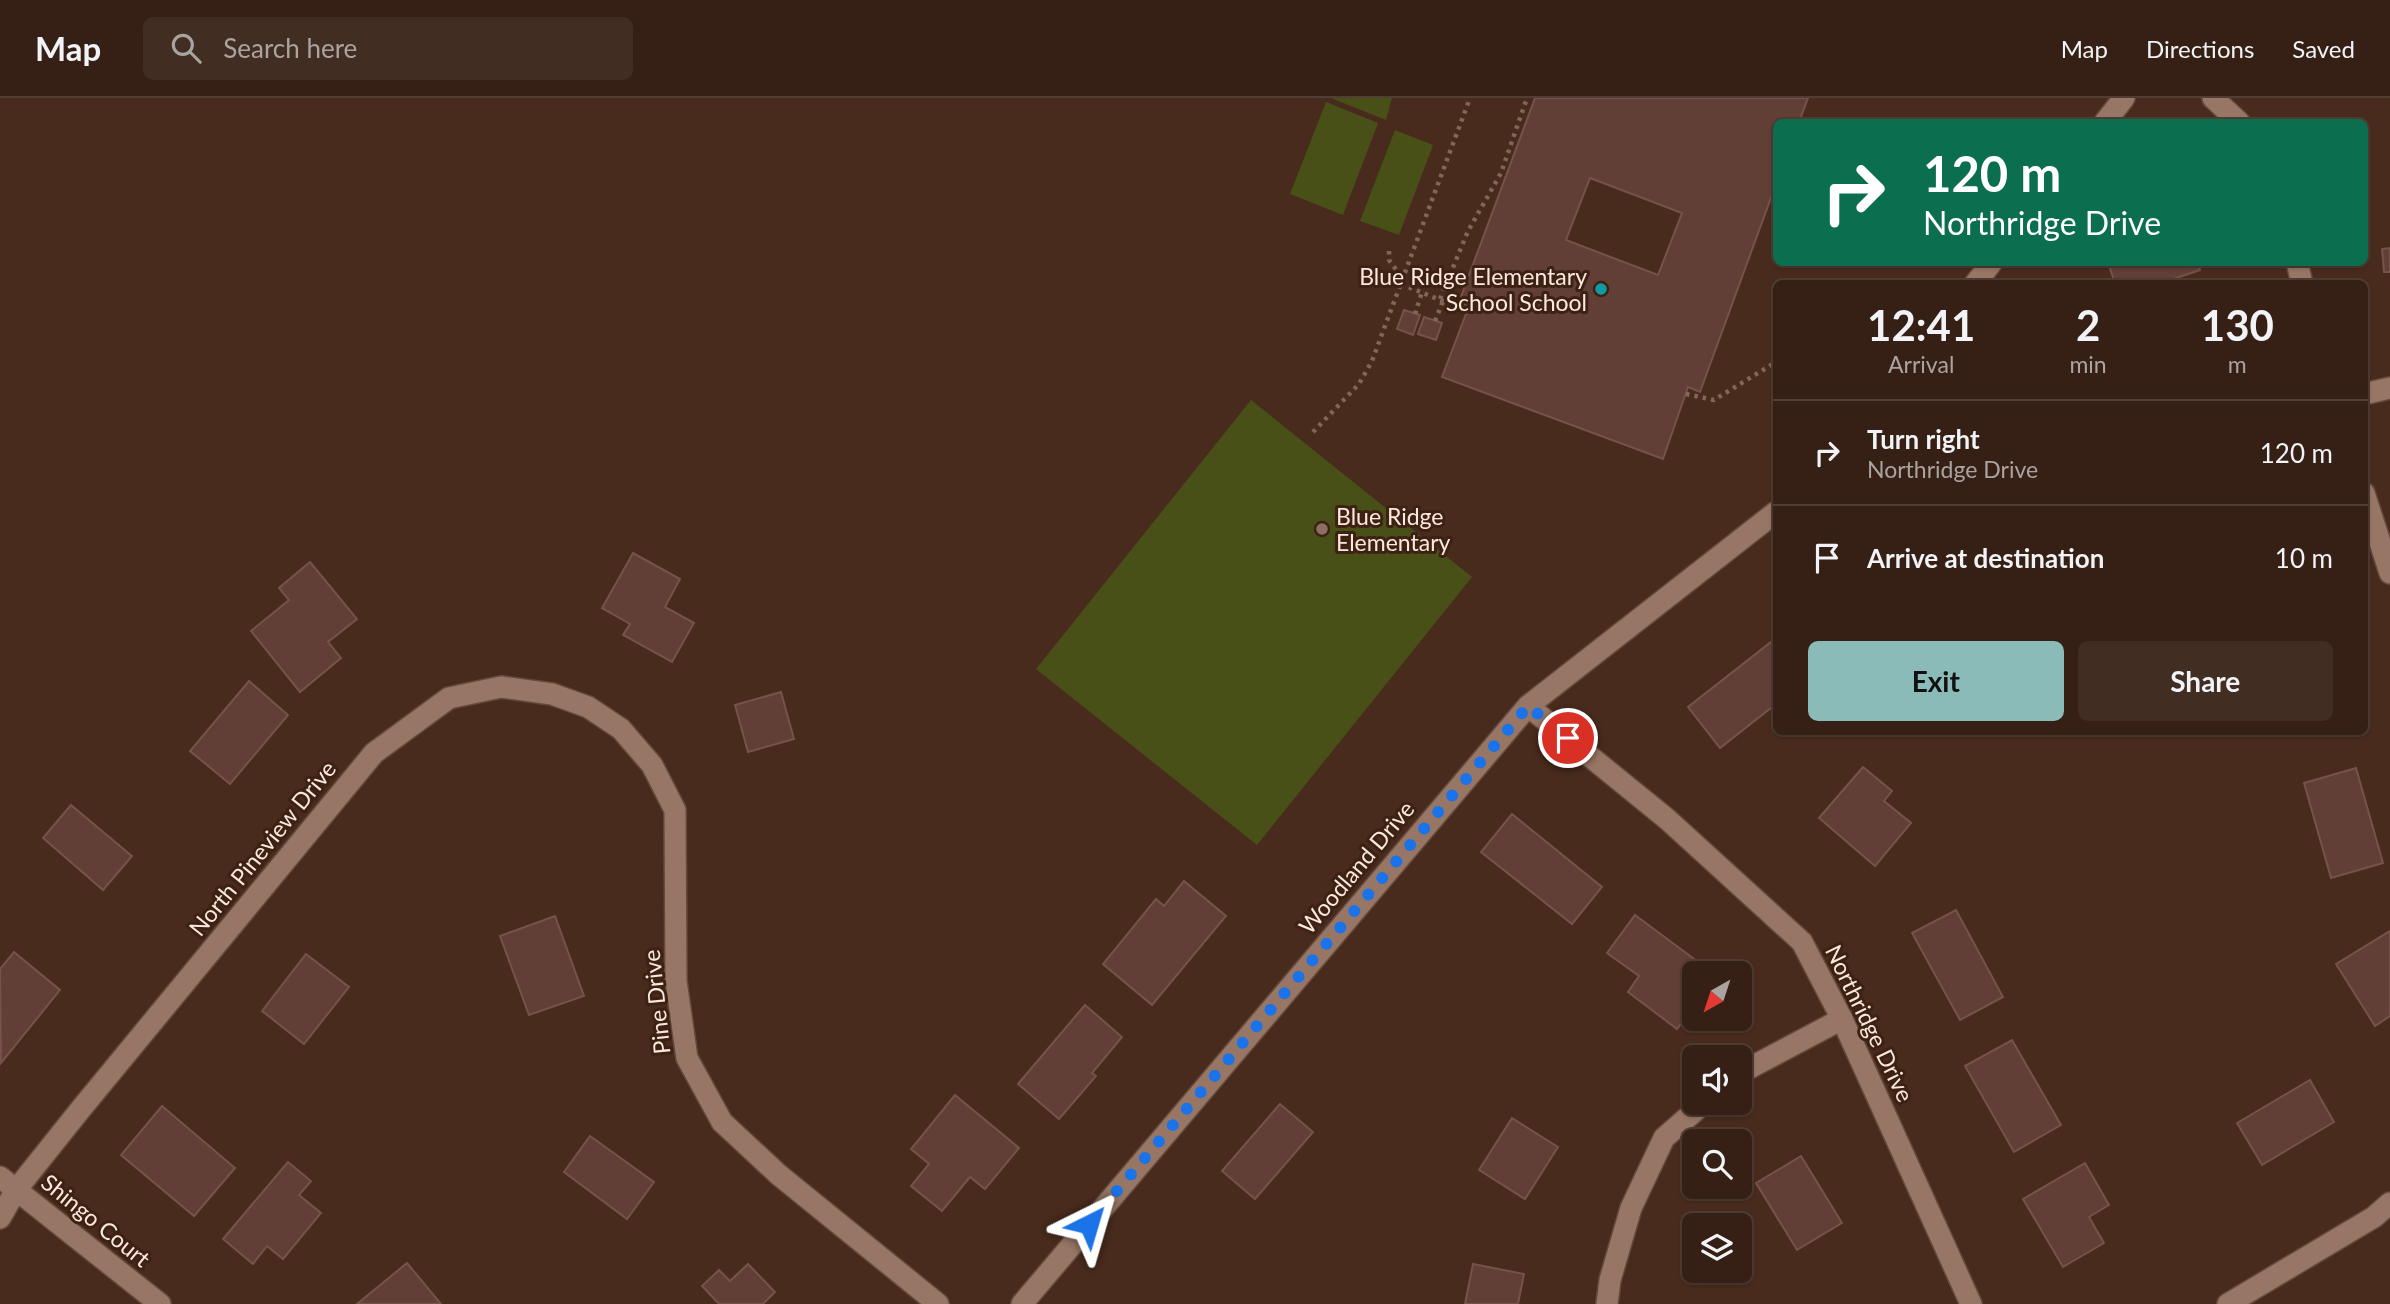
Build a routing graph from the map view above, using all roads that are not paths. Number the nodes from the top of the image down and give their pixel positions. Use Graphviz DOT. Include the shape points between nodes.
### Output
graph roads {
  1 [pos="2124,98"];
  2 [pos="2214,98"];
  3 [pos="2107,119"];
  4 [pos="2236,119"];
  5 [pos="1989,266"];
  6 [pos="1978,280"];
  7 [pos="2390,388"];
  8 [pos="2368,393"];
  9 [pos="2368,506"];
  10 [pos="1773,514"];
  11 [pos="2390,573"];
  12 [pos="1528,706"];
  13 [pos="621,729"];
  14 [pos="1842,1019"];
  15 [pos="1752,1067"];
  16 [pos="1690,1115"];
  17 [pos="8,1183"];
  18 [pos="2390,1203"];
  19 [pos="0,1218"];
  20 [pos="160,1304"];
  21 [pos="938,1304"];
  22 [pos="1022,1304"];
  23 [pos="1607,1304"];
  24 [pos="1971,1304"];
  25 [pos="2228,1304"];
  1 -- 3 [label="street"];
  2 -- 4 [label="street"];
  5 -- 6 [label="street"];
  7 -- 8 [label="street"];
  9 -- 11 [label="street"];
  10 -- 12 [label="street, Woodland Drive"];
  12 -- 14 [label="street, Northridge Drive" via="1667,819 1802,942"];
  12 -- 22 [label="street, Woodland Drive"];
  13 -- 17 [label="street, North Pineview Drive" via="588,707 564,698 501,687 449,698 374,753"];
  13 -- 21 [label="street, Pine Drive" via="652,765 675,810 676,981 692,1069 722,1122 779,1175"];
  14 -- 15 [label="street"];
  14 -- 24 [label="street, Northridge Drive"];
  16 -- 23 [label="street" via="1664,1138 1631,1208"];
  17 -- 19 [label="street, North Pineview Drive"];
  17 -- 20 [label="street, Shingo Court"];
  18 -- 25 [label="street"];
}
